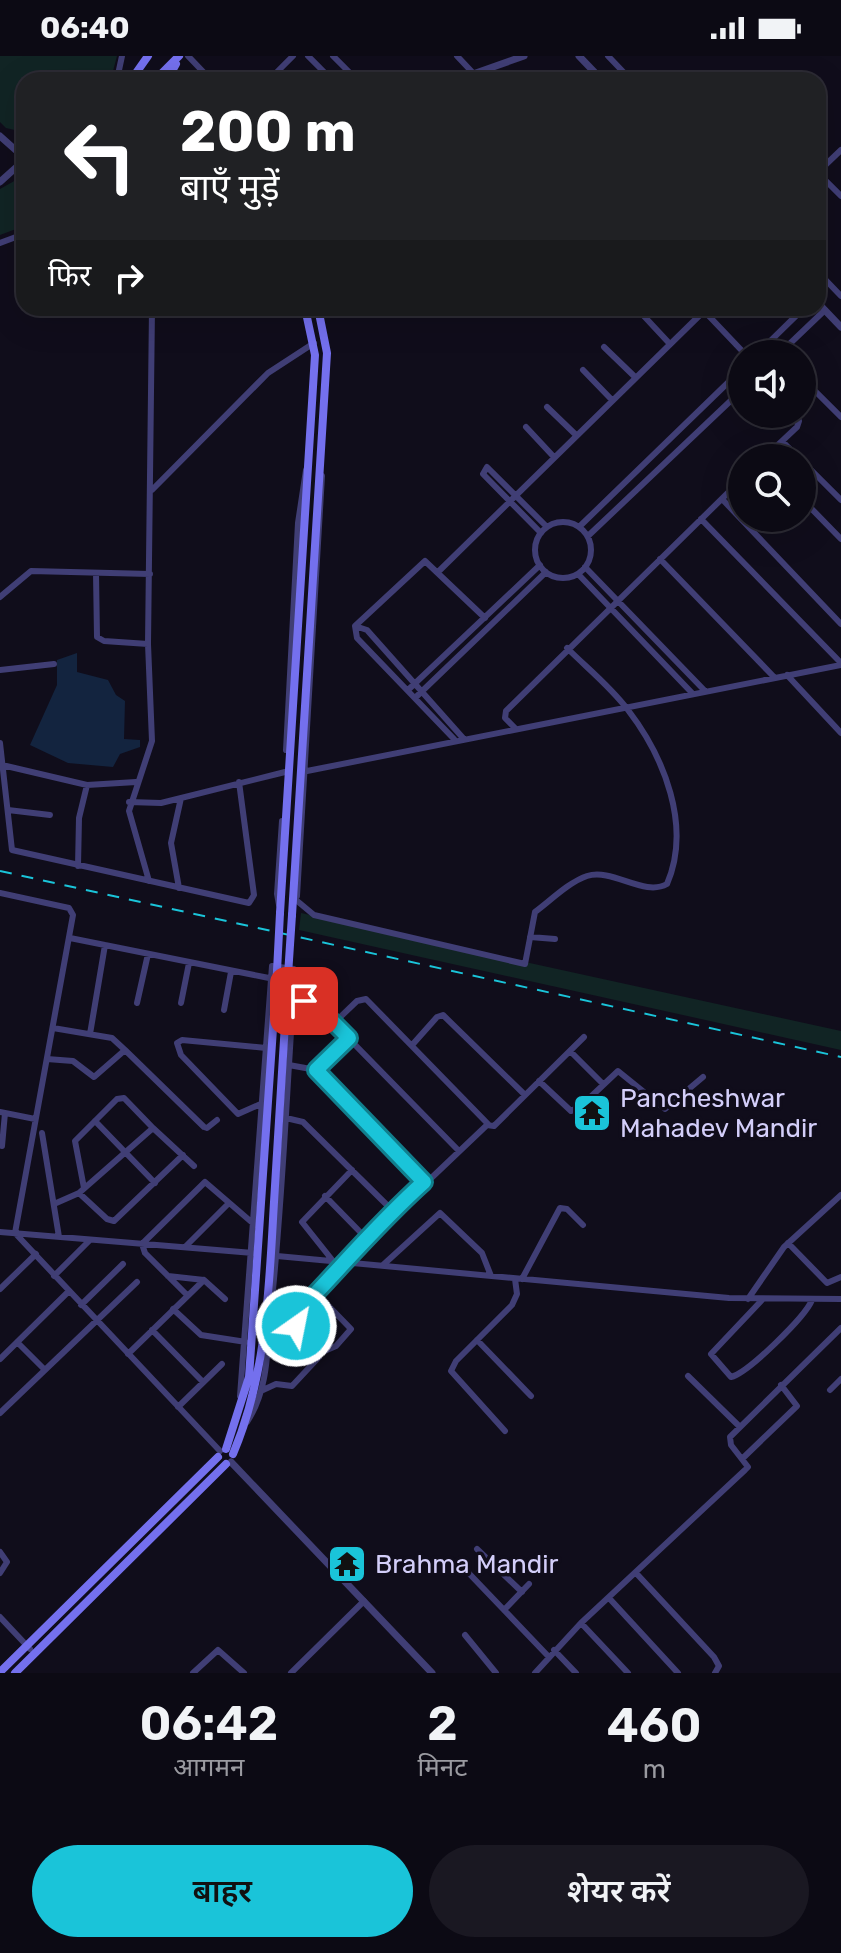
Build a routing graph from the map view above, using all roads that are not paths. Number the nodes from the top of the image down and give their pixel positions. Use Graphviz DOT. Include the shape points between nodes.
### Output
graph roads {
  1 [pos="180,56"];
  2 [pos="188,56"];
  3 [pos="293,56"];
  4 [pos="308,56"];
  5 [pos="333,56"];
  6 [pos="457,56"];
  7 [pos="524,56"];
  8 [pos="579,56"];
  9 [pos="608,56"];
  10 [pos="161,72"];
  11 [pos="203,72"];
  12 [pos="277,72"];
  13 [pos="324,72"];
  14 [pos="349,72"];
  15 [pos="472,72"];
  16 [pos="480,72"];
  17 [pos="594,72"];
  18 [pos="623,72"];
  19 [pos="841,150"];
  20 [pos="826,164"];
  21 [pos="16,169"];
  22 [pos="826,180"];
  23 [pos="0,182"];
  24 [pos="841,196"];
  25 [pos="826,280"];
  26 [pos="841,296"];
  27 [pos="826,311"];
  28 [pos="152,316"];
  29 [pos="307,316"];
  30 [pos="320,316"];
  31 [pos="644,316"];
  32 [pos="700,316"];
  33 [pos="707,316"];
  34 [pos="796,316"];
  35 [pos="819,316"];
  36 [pos="841,327"];
  37 [pos="731,340"];
  38 [pos="771,340"];
  39 [pos="794,340"];
  40 [pos="314,343"];
  41 [pos="669,343"];
  42 [pos="604,347"];
  43 [pos="583,370"];
  44 [pos="634,376"];
  45 [pos="728,383"];
  46 [pos="816,392"];
  47 [pos="611,399"];
  48 [pos="728,403"];
  49 [pos="547,407"];
  50 [pos="841,417"];
  51 [pos="526,427"];
  52 [pos="795,428"];
  53 [pos="575,434"];
  54 [pos="782,441"];
  55 [pos="779,444"];
  56 [pos="785,444"];
  57 [pos="553,456"];
  58 [pos="321,460"];
  59 [pos="309,463"];
  60 [pos="816,474"];
  61 [pos="152,490"];
  62 [pos="515,493"];
  63 [pos="728,493"];
  64 [pos="722,499"];
  65 [pos="508,500"];
  66 [pos="841,500"];
  67 [pos="816,513"];
  68 [pos="701,519"];
  69 [pos="579,527"];
  70 [pos="544,530"];
  71 [pos="588,536"];
  72 [pos="841,539"];
  73 [pos="660,559"];
  74 [pos="540,565"];
  75 [pos="585,567"];
  76 [pos="439,571"];
  77 [pos="546,572"];
  78 [pos="96,573"];
  79 [pos="150,574"];
  80 [pos="578,574"];
  81 [pos="0,597"];
  82 [pos="618,598"];
  83 [pos="611,606"];
  84 [pos="485,618"];
  85 [pos="841,624"];
  86 [pos="355,626"];
  87 [pos="148,644"];
  88 [pos="567,648"];
  89 [pos="54,664"];
  90 [pos="841,664"];
  91 [pos="0,670"];
  92 [pos="787,675"];
  93 [pos="774,677"];
  94 [pos="416,682"];
  95 [pos="408,690"];
  96 [pos="423,691"];
  97 [pos="705,691"];
  98 [pos="693,694"];
  99 [pos="415,698"];
  100 [pos="626,707"];
  101 [pos="515,728"];
  102 [pos="841,733"];
  103 [pos="463,738"];
  104 [pos="454,739"];
  105 [pos="0,743"];
  106 [pos="2,765"];
  107 [pos="307,771"];
  108 [pos="285,772"];
  109 [pos="136,782"];
  110 [pos="239,782"];
  111 [pos="87,785"];
  112 [pos="181,798"];
  113 [pos="129,802"];
  114 [pos="8,810"];
  115 [pos="50,815"];
  116 [pos="78,866"];
  117 [pos="149,881"];
  118 [pos="179,888"];
  119 [pos="0,893"];
  120 [pos="294,907"];
  121 [pos="280,911"];
  122 [pos="530,937"];
  123 [pos="70,938"];
  124 [pos="555,939"];
  125 [pos="105,945"];
  126 [pos="148,954"];
  127 [pos="189,963"];
  128 [pos="231,972"];
  129 [pos="269,978"];
  130 [pos="293,1002"];
  131 [pos="137,1003"];
  132 [pos="181,1003"];
  133 [pos="224,1010"];
  134 [pos="334,1023"];
  135 [pos="53,1028"];
  136 [pos="90,1034"];
  137 [pos="584,1037"];
  138 [pos="349,1038"];
  139 [pos="413,1044"];
  140 [pos="266,1048"];
  141 [pos="125,1050"];
  142 [pos="570,1051"];
  143 [pos="47,1059"];
  144 [pos="289,1065"];
  145 [pos="316,1070"];
  146 [pos="703,1077"];
  147 [pos="539,1081"];
  148 [pos="603,1084"];
  149 [pos="525,1095"];
  150 [pos="263,1103"];
  151 [pos="2,1113"];
  152 [pos="286,1118"];
  153 [pos="35,1119"];
  154 [pos="217,1120"];
  155 [pos="95,1121"];
  156 [pos="489,1125"];
  157 [pos="153,1128"];
  158 [pos="42,1133"];
  159 [pos="2,1146"];
  160 [pos="458,1150"];
  161 [pos="125,1151"];
  162 [pos="183,1155"];
  163 [pos="194,1166"];
  164 [pos="352,1170"];
  165 [pos="424,1182"];
  166 [pos="155,1183"];
  167 [pos="81,1190"];
  168 [pos="325,1196"];
  169 [pos="840,1198"];
  170 [pos="54,1204"];
  171 [pos="228,1204"];
  172 [pos="393,1211"];
  173 [pos="255,1225"];
  174 [pos="583,1225"];
  175 [pos="0,1232"];
  176 [pos="15,1233"];
  177 [pos="59,1237"];
  178 [pos="366,1238"];
  179 [pos="90,1240"];
  180 [pos="788,1243"];
  181 [pos="142,1244"];
  182 [pos="185,1247"];
  183 [pos="253,1253"];
  184 [pos="36,1254"];
  185 [pos="277,1256"];
  186 [pos="333,1261"];
  187 [pos="343,1262"];
  188 [pos="123,1264"];
  189 [pos="383,1265"];
  190 [pos="54,1276"];
  191 [pos="168,1276"];
  192 [pos="491,1276"];
  193 [pos="841,1277"];
  194 [pos="519,1279"];
  195 [pos="204,1280"];
  196 [pos="137,1282"];
  197 [pos="0,1289"];
  198 [pos="68,1292"];
  199 [pos="317,1294"];
  200 [pos="187,1295"];
  201 [pos="225,1299"];
  202 [pos="748,1299"];
  203 [pos="841,1299"];
  204 [pos="762,1300"];
  205 [pos="812,1300"];
  206 [pos="81,1305"];
  207 [pos="173,1309"];
  208 [pos="96,1321"];
  209 [pos="841,1328"];
  210 [pos="152,1330"];
  211 [pos="477,1340"];
  212 [pos="17,1342"];
  213 [pos="246,1342"];
  214 [pos="320,1353"];
  215 [pos="128,1354"];
  216 [pos="0,1359"];
  217 [pos="222,1364"];
  218 [pos="45,1370"];
  219 [pos="688,1376"];
  220 [pos="841,1379"];
  221 [pos="203,1382"];
  222 [pos="781,1385"];
  223 [pos="263,1390"];
  224 [pos="830,1390"];
  225 [pos="531,1396"];
  226 [pos="178,1407"];
  227 [pos="0,1413"];
  228 [pos="238,1415"];
  229 [pos="245,1424"];
  230 [pos="740,1427"];
  231 [pos="505,1431"];
  232 [pos="226,1456"];
  233 [pos="743,1458"];
  234 [pos="477,1549"];
  235 [pos="0,1552"];
  236 [pos="460,1564"];
  237 [pos="0,1573"];
  238 [pos="636,1573"];
  239 [pos="529,1584"];
  240 [pos="522,1592"];
  241 [pos="609,1598"];
  242 [pos="364,1601"];
  243 [pos="504,1610"];
  244 [pos="0,1617"];
  245 [pos="581,1623"];
  246 [pos="465,1635"];
  247 [pos="27,1646"];
  248 [pos="554,1650"];
  249 [pos="35,1654"];
  250 [pos="548,1656"];
  251 [pos="0,1672"];
  252 [pos="15,1673"];
  253 [pos="193,1673"];
  254 [pos="244,1673"];
  255 [pos="291,1673"];
  256 [pos="432,1673"];
  257 [pos="496,1673"];
  258 [pos="535,1673"];
  259 [pos="576,1673"];
  260 [pos="628,1673"];
  261 [pos="678,1673"];
  262 [pos="715,1673"];
  1 -- 10 [label="main road"];
  2 -- 11 [label="street"];
  3 -- 12 [label="street"];
  4 -- 13 [label="street"];
  5 -- 14 [label="street"];
  6 -- 15 [label="street"];
  7 -- 16 [label="street"];
  8 -- 17 [label="street"];
  9 -- 18 [label="street"];
  19 -- 20 [label="street"];
  21 -- 23 [label="street"];
  22 -- 24 [label="street"];
  25 -- 26 [label="street"];
  27 -- 36 [label="street"];
  28 -- 61 [label="street"];
  29 -- 40 [label="main road"];
  30 -- 58 [label="main road" via="327,353"];
  31 -- 41 [label="street"];
  32 -- 41 [label="street"];
  33 -- 37 [label="street"];
  34 -- 38 [label="street"];
  35 -- 39 [label="street"];
  40 -- 59 [label="main road"];
  40 -- 61 [label="street" via="268,373"];
  41 -- 44 [label="street"];
  42 -- 44 [label="street"];
  43 -- 47 [label="street"];
  44 -- 47 [label="street"];
  45 -- 69 [label="street"];
  46 -- 50 [label="street"];
  47 -- 53 [label="street"];
  48 -- 71 [label="street"];
  49 -- 53 [label="street"];
  51 -- 57 [label="street"];
  52 -- 54 [label="street"];
  53 -- 57 [label="street"];
  54 -- 55 [label="street"];
  54 -- 56 [label="street"];
  57 -- 62 [label="street"];
  58 -- 107 [label="street"];
  58 -- 120 [label="main road"];
  59 -- 108 [label="street" via="300,493"];
  59 -- 121 [label="main road"];
  60 -- 66 [label="street"];
  61 -- 79 [label="street"];
  62 -- 65 [label="street"];
  62 -- 65 [label="street" via="489,467 483,471"];
  62 -- 70 [label="street"];
  63 -- 64 [label="street"];
  64 -- 68 [label="street"];
  64 -- 85 [label="street"];
  65 -- 70 [label="street"];
  65 -- 76 [label="street"];
  67 -- 72 [label="street"];
  68 -- 73 [label="street"];
  68 -- 90 [label="street"];
  69 -- 70 [label="street" via="561,522"];
  69 -- 71 [label="street"];
  70 -- 74 [label="street" via="535,548"];
  71 -- 75 [label="street" via="591,552"];
  73 -- 82 [label="street"];
  73 -- 93 [label="street"];
  74 -- 77 [label="street"];
  74 -- 84 [label="street"];
  75 -- 80 [label="street"];
  75 -- 82 [label="street"];
  76 -- 84 [label="street"];
  76 -- 86 [label="street" via="427,561 421,563"];
  77 -- 80 [label="street" via="562,578"];
  77 -- 96 [label="street"];
  78 -- 79 [label="street"];
  78 -- 81 [label="street" via="27,571"];
  78 -- 87 [label="street" via="97,637"];
  79 -- 87 [label="street"];
  80 -- 83 [label="street"];
  82 -- 83 [label="street"];
  82 -- 97 [label="street"];
  83 -- 88 [label="street"];
  83 -- 98 [label="street"];
  84 -- 94 [label="street"];
  86 -- 94 [label="street" via="367,630"];
  86 -- 95 [label="street" via="357,638"];
  87 -- 109 [label="street" via="152,741"];
  88 -- 100 [label="street"];
  88 -- 101 [label="street" via="506,711 505,718"];
  89 -- 91 [label="street"];
  90 -- 92 [label="street"];
  92 -- 93 [label="street"];
  92 -- 102 [label="street"];
  93 -- 97 [label="street"];
  94 -- 95 [label="street"];
  94 -- 96 [label="street"];
  95 -- 99 [label="street"];
  96 -- 99 [label="street"];
  96 -- 103 [label="street"];
  97 -- 98 [label="street"];
  98 -- 100 [label="street"];
  99 -- 104 [label="street"];
  100 -- 101 [label="street"];
  100 -- 122 [label="street" via="660,764 675,814 678,841 669,881 661,887 589,875 535,912"];
  101 -- 103 [label="street"];
  103 -- 104 [label="street"];
  104 -- 107 [label="street"];
  105 -- 106 [label="street"];
  106 -- 111 [label="street"];
  106 -- 114 [label="street"];
  107 -- 120 [label="street"];
  108 -- 110 [label="street"];
  108 -- 121 [label="street" via="277,881"];
  109 -- 111 [label="street"];
  109 -- 113 [label="street"];
  110 -- 112 [label="street"];
  110 -- 118 [label="street" via="253,899 245,903"];
  111 -- 116 [label="street" via="79,818"];
  112 -- 113 [label="street" via="153,805"];
  112 -- 118 [label="street" via="171,843"];
  113 -- 117 [label="street"];
  114 -- 115 [label="street"];
  114 -- 116 [label="street" via="12,850"];
  116 -- 117 [label="street"];
  117 -- 118 [label="street"];
  119 -- 123 [label="street" via="71,909"];
  120 -- 122 [label="street" via="524,964"];
  120 -- 229 [label="main road, bridge" via="269,1282 260,1366"];
  121 -- 228 [label="main road, bridge" via="249,1377"];
  122 -- 124 [label="street"];
  123 -- 125 [label="street"];
  123 -- 135 [label="street"];
  125 -- 126 [label="street"];
  125 -- 136 [label="street"];
  126 -- 127 [label="street"];
  126 -- 131 [label="street"];
  127 -- 128 [label="street"];
  127 -- 132 [label="street"];
  128 -- 129 [label="street"];
  128 -- 133 [label="street"];
  129 -- 130 [label="street" via="271,966 294,969"];
  129 -- 140 [label="street"];
  130 -- 134 [label="street" via="310,1001"];
  130 -- 144 [label="street"];
  134 -- 138 [label="street"];
  134 -- 139 [label="street" via="366,999"];
  135 -- 136 [label="street"];
  135 -- 143 [label="street"];
  136 -- 141 [label="street" via="119,1041"];
  137 -- 142 [label="street"];
  138 -- 145 [label="street"];
  138 -- 160 [label="street"];
  139 -- 149 [label="street" via="443,1015"];
  139 -- 156 [label="street"];
  140 -- 150 [label="street"];
  140 -- 150 [label="street" via="177,1043 181,1055 238,1114"];
  141 -- 143 [label="street" via="94,1077 73,1061"];
  141 -- 154 [label="street" via="204,1127"];
  142 -- 147 [label="street"];
  142 -- 148 [label="street"];
  143 -- 153 [label="street"];
  144 -- 145 [label="street"];
  144 -- 152 [label="street"];
  145 -- 165 [label="street"];
  146 -- 148 [label="street" via="665,1109 622,1072"];
  147 -- 148 [label="street" via="571,1111"];
  147 -- 149 [label="street"];
  149 -- 156 [label="street"];
  150 -- 173 [label="street"];
  151 -- 153 [label="street"];
  151 -- 159 [label="street"];
  152 -- 164 [label="street" via="303,1122"];
  152 -- 185 [label="street"];
  153 -- 176 [label="street"];
  155 -- 157 [label="street" via="120,1097"];
  155 -- 161 [label="street"];
  155 -- 167 [label="street" via="75,1141"];
  156 -- 160 [label="street"];
  157 -- 161 [label="street"];
  157 -- 162 [label="street"];
  158 -- 170 [label="street"];
  160 -- 165 [label="street"];
  161 -- 166 [label="street"];
  161 -- 167 [label="street"];
  162 -- 163 [label="street"];
  162 -- 166 [label="street"];
  164 -- 168 [label="street"];
  164 -- 172 [label="street"];
  165 -- 172 [label="street"];
  166 -- 167 [label="street" via="111,1222"];
  167 -- 170 [label="street"];
  168 -- 178 [label="street"];
  168 -- 186 [label="street" via="302,1222"];
  169 -- 180 [label="street"];
  170 -- 177 [label="street"];
  171 -- 173 [label="street"];
  171 -- 181 [label="street" via="203,1183"];
  171 -- 182 [label="street"];
  172 -- 178 [label="street"];
  173 -- 183 [label="street"];
  174 -- 194 [label="street" via="560,1208"];
  175 -- 176 [label="street"];
  176 -- 177 [label="street"];
  176 -- 184 [label="street"];
  177 -- 179 [label="street"];
  178 -- 187 [label="street"];
  179 -- 181 [label="street"];
  179 -- 190 [label="street"];
  180 -- 193 [label="street" via="827,1283"];
  180 -- 202 [label="street"];
  181 -- 182 [label="street"];
  181 -- 191 [label="street"];
  182 -- 183 [label="street"];
  183 -- 213 [label="street"];
  184 -- 190 [label="street"];
  184 -- 197 [label="street"];
  185 -- 186 [label="street"];
  185 -- 223 [label="street"];
  186 -- 187 [label="street"];
  187 -- 189 [label="street"];
  187 -- 199 [label="street"];
  188 -- 206 [label="street"];
  189 -- 192 [label="street"];
  189 -- 192 [label="street" via="440,1213 482,1253"];
  190 -- 198 [label="street"];
  191 -- 195 [label="street"];
  191 -- 200 [label="street"];
  192 -- 194 [label="street"];
  194 -- 202 [label="street"];
  194 -- 211 [label="street" via="512,1305"];
  195 -- 200 [label="street"];
  195 -- 201 [label="street"];
  196 -- 208 [label="street"];
  198 -- 206 [label="street"];
  198 -- 212 [label="street"];
  199 -- 214 [label="street" via="293,1321"];
  199 -- 214 [label="street" via="351,1329 336,1346"];
  200 -- 207 [label="street"];
  202 -- 204 [label="street"];
  203 -- 205 [label="street"];
  204 -- 205 [label="street"];
  204 -- 205 [label="street" via="711,1354 731,1377 782,1335"];
  206 -- 208 [label="street"];
  207 -- 210 [label="street"];
  207 -- 213 [label="street" via="201,1335"];
  208 -- 215 [label="street"];
  208 -- 218 [label="street"];
  209 -- 222 [label="street"];
  210 -- 215 [label="street"];
  210 -- 221 [label="street"];
  211 -- 225 [label="street"];
  211 -- 231 [label="street" via="451,1371"];
  212 -- 216 [label="street"];
  212 -- 218 [label="street"];
  213 -- 228 [label="street"];
  214 -- 223 [label="street" via="292,1386 276,1384"];
  215 -- 226 [label="street"];
  217 -- 221 [label="street"];
  218 -- 227 [label="street"];
  219 -- 230 [label="street"];
  220 -- 224 [label="street"];
  221 -- 226 [label="street"];
  222 -- 230 [label="street"];
  222 -- 233 [label="street" via="797,1406"];
  223 -- 229 [label="street"];
  226 -- 232 [label="street"];
  228 -- 232 [label="main road"];
  229 -- 232 [label="main road"];
  230 -- 233 [label="street" via="729,1441"];
  232 -- 242 [label="street"];
  232 -- 247 [label="main road"];
  232 -- 249 [label="main road"];
  233 -- 238 [label="street" via="748,1467"];
  234 -- 240 [label="street"];
  235 -- 237 [label="street" via="7,1562"];
  236 -- 243 [label="street"];
  238 -- 241 [label="street"];
  238 -- 262 [label="street" via="714,1657 719,1666"];
  239 -- 240 [label="street"];
  240 -- 243 [label="street"];
  241 -- 245 [label="street"];
  241 -- 261 [label="street"];
  242 -- 255 [label="street"];
  242 -- 256 [label="street"];
  243 -- 250 [label="street"];
  244 -- 247 [label="street"];
  245 -- 248 [label="street"];
  245 -- 260 [label="street"];
  246 -- 257 [label="street"];
  247 -- 249 [label="street"];
  247 -- 251 [label="main road"];
  248 -- 250 [label="street"];
  248 -- 259 [label="street"];
  249 -- 252 [label="main road"];
  250 -- 258 [label="street"];
  253 -- 254 [label="street" via="218,1650"];
}
